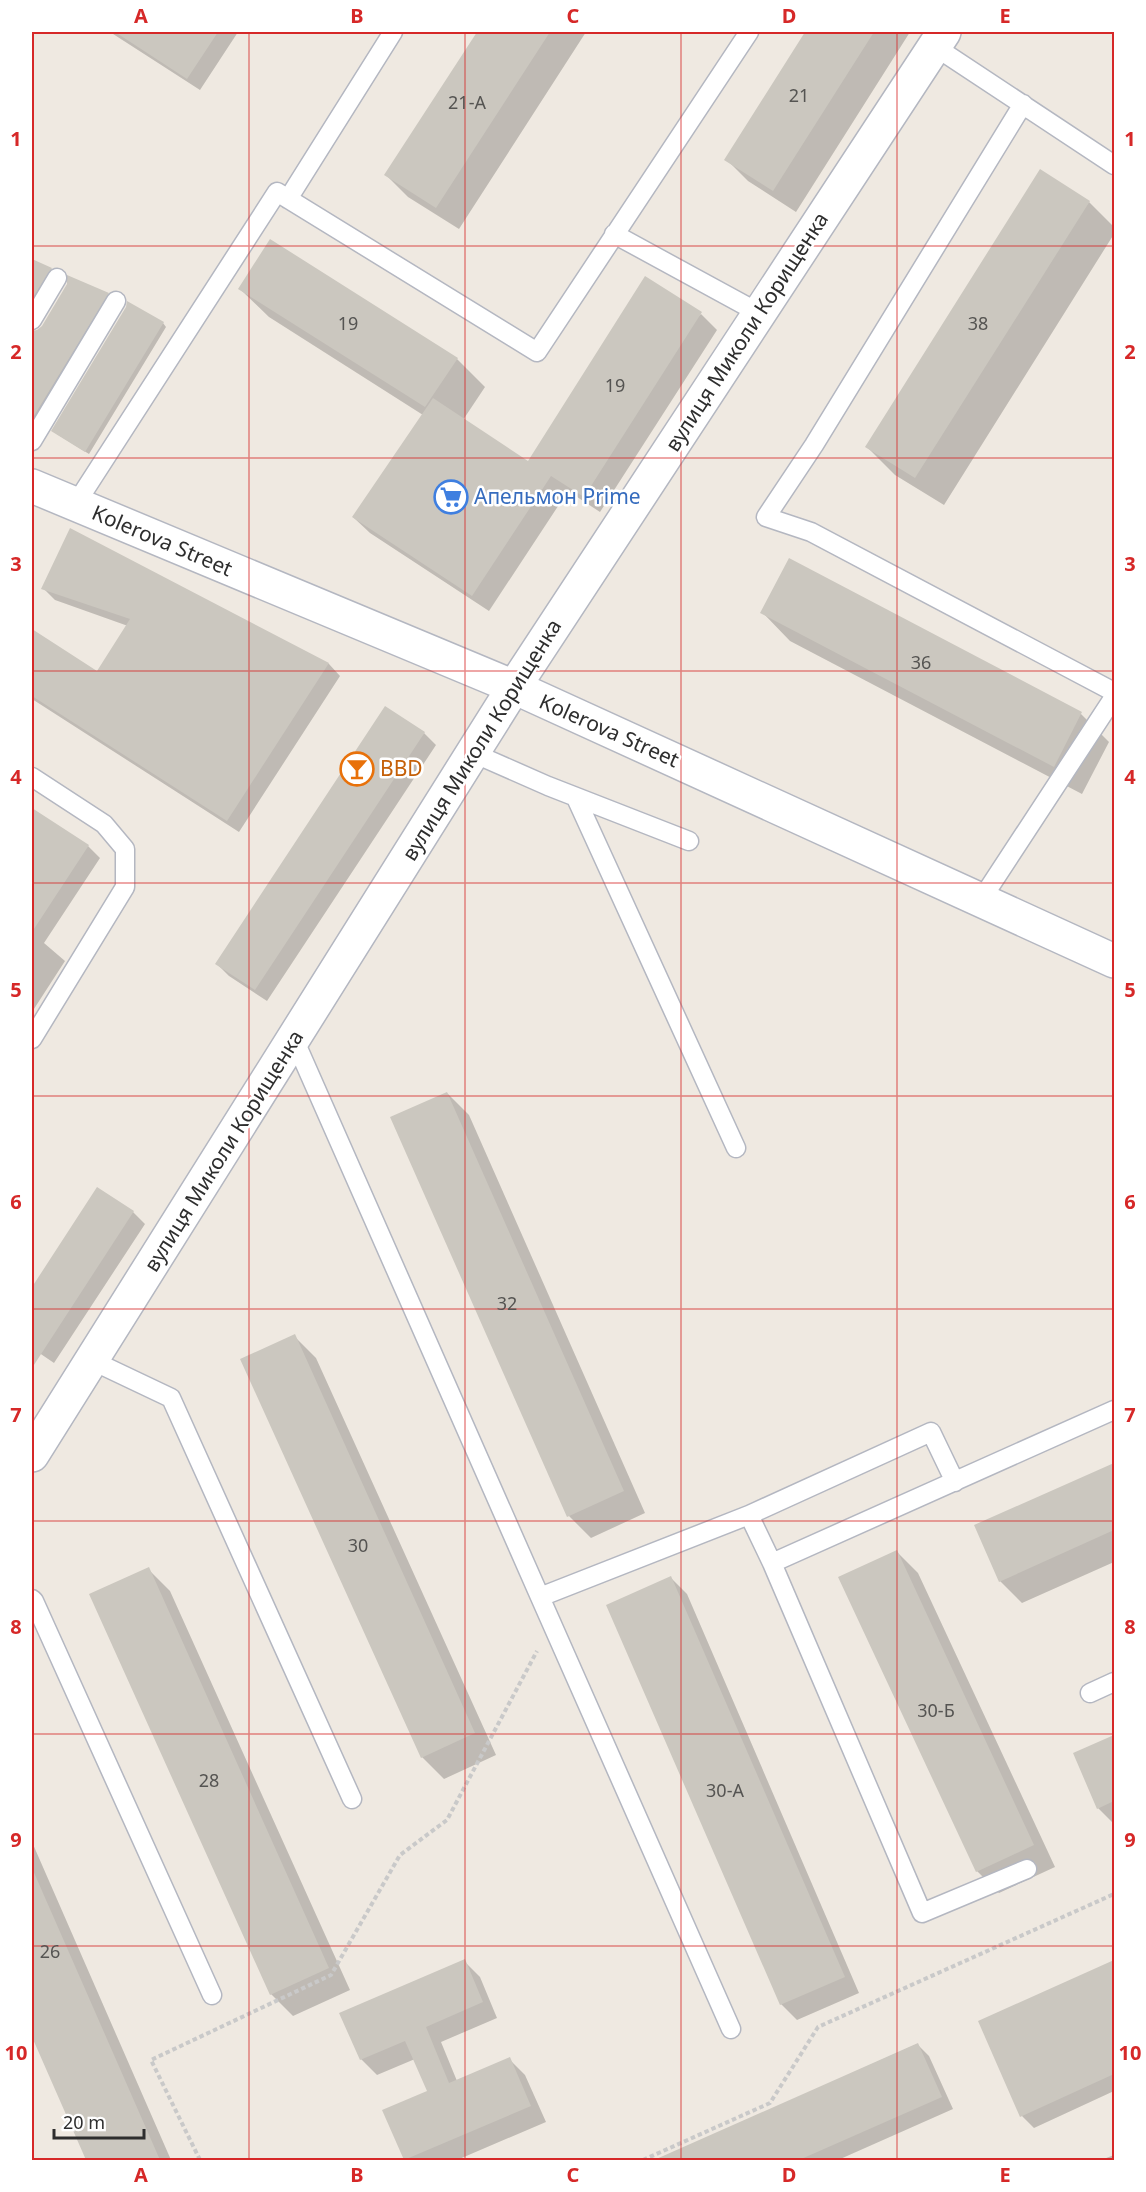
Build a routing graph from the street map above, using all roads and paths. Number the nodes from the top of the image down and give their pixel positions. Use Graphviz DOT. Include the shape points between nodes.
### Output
graph roads {
  1 [pos="393,32"];
  2 [pos="749,32"];
  3 [pos="939,39"];
  4 [pos="1023,104"];
  5 [pos="1114,165"];
  6 [pos="288,199"];
  7 [pos="614,234"];
  8 [pos="57,278"];
  9 [pos="116,301"];
  10 [pos="759,313"];
  11 [pos="32,320"];
  12 [pos="32,441"];
  13 [pos="32,486"];
  14 [pos="75,505"];
  15 [pos="514,687"];
  16 [pos="1114,692"];
  17 [pos="1114,697"];
  18 [pos="473,753"];
  19 [pos="32,777"];
  20 [pos="576,798"];
  21 [pos="689,841"];
  22 [pos="981,900"];
  23 [pos="1114,961"];
  24 [pos="32,1039"];
  25 [pos="294,1039"];
  26 [pos="736,1148"];
  27 [pos="91,1360"];
  28 [pos="1114,1410"];
  29 [pos="32,1455"];
  30 [pos="955,1482"];
  31 [pos="749,1515"];
  32 [pos="772,1563"];
  33 [pos="540,1597"];
  34 [pos="32,1599"];
  35 [pos="552,1623"];
  36 [pos="1114,1683"];
  37 [pos="1090,1693"];
  38 [pos="352,1799"];
  39 [pos="1027,1869"];
  40 [pos="1114,1894"];
  41 [pos="212,1995"];
  42 [pos="732,2029"];
  43 [pos="200,2160"];
  44 [pos="643,2160"];
  1 -- 6 [label="lane"];
  2 -- 7 [label="lane"];
  3 -- 4 [label="lane"];
  3 -- 10 [label="street, вулиця Миколи Корищенка"];
  4 -- 5 [label="lane"];
  4 -- 16 [label="lane" via="766,517 811,532"];
  6 -- 7 [label="lane" via="537,351"];
  6 -- 14 [label="lane" via="277,192"];
  7 -- 10 [label="lane"];
  8 -- 11 [label="lane"];
  9 -- 12 [label="lane"];
  10 -- 15 [label="street, вулиця Миколи Корищенка"];
  13 -- 14 [label="street, Kolerova Street"];
  14 -- 15 [label="street, Kolerova Street"];
  15 -- 18 [label="street, вулиця Миколи Корищенка"];
  15 -- 22 [label="street, Kolerova Street"];
  17 -- 22 [label="lane"];
  18 -- 20 [label="lane"];
  18 -- 25 [label="street, вулиця Миколи Корищенка"];
  19 -- 24 [label="lane" via="104,824 124,849 125,887"];
  20 -- 21 [label="lane"];
  20 -- 26 [label="lane"];
  22 -- 23 [label="street, Kolerova Street"];
  25 -- 27 [label="street, вулиця Миколи Корищенка"];
  25 -- 33 [label="lane"];
  27 -- 29 [label="street, вулиця Миколи Корищенка"];
  27 -- 38 [label="lane" via="171,1398"];
  28 -- 30 [label="lane"];
  30 -- 31 [label="lane" via="931,1432"];
  30 -- 32 [label="lane"];
  31 -- 32 [label="lane"];
  31 -- 33 [label="lane"];
  32 -- 39 [label="lane" via="922,1913"];
  33 -- 35 [label="lane"];
  34 -- 41 [label="lane"];
  35 -- 42 [label="lane"];
  35 -- 43 [label="path" via="447,1820 400,1855 331,1975 151,2060"];
  36 -- 37 [label="lane"];
  40 -- 44 [label="path" via="818,2027 770,2103"];
}
